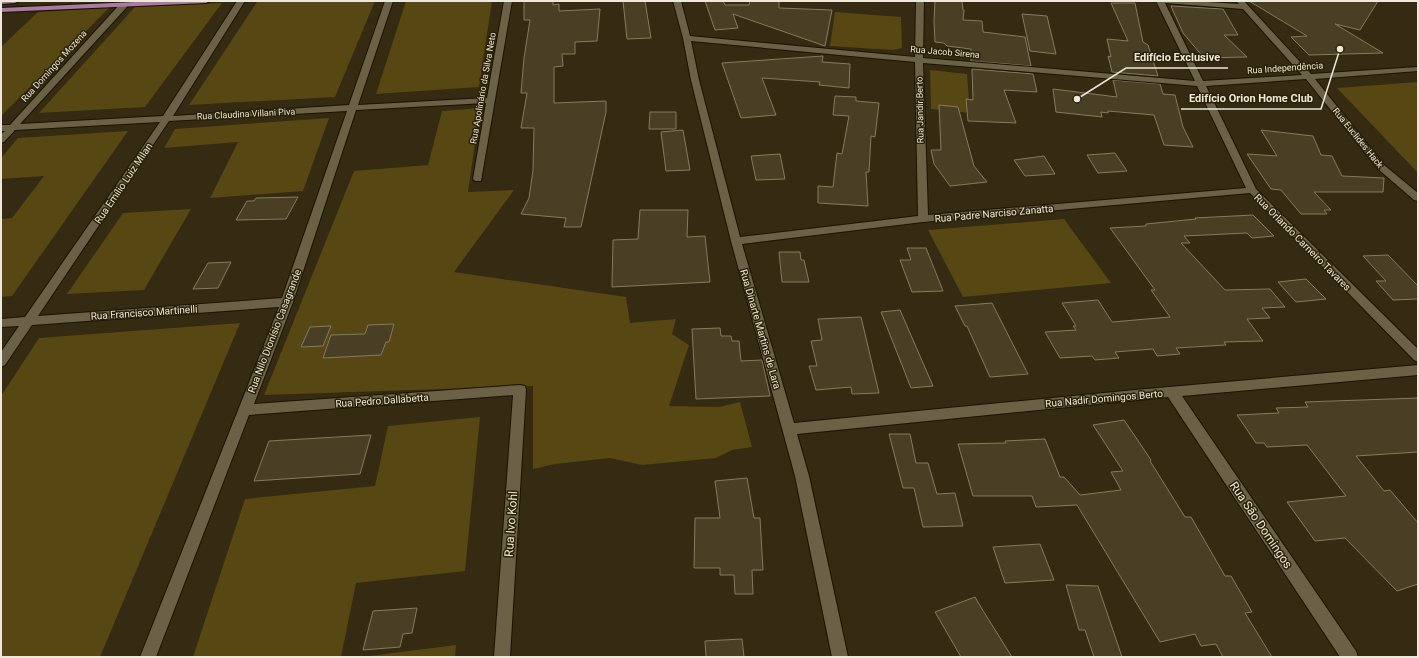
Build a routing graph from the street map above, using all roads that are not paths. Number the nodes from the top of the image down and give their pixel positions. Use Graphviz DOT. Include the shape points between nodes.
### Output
graph roads {
  1 [pos="15,1"];
  2 [pos="40,1"];
  3 [pos="206,1"];
  4 [pos="241,1"];
  5 [pos="389,1"];
  6 [pos="508,1"];
  7 [pos="677,1"];
  8 [pos="920,1"];
  9 [pos="1161,1"];
  10 [pos="1,2"];
  11 [pos="1243,4"];
  12 [pos="123,6"];
  13 [pos="30,9"];
  14 [pos="1,10"];
  15 [pos="687,38"];
  16 [pos="919,60"];
  17 [pos="1418,69"];
  18 [pos="1309,77"];
  19 [pos="1202,84"];
  20 [pos="491,100"];
  21 [pos="352,108"];
  22 [pos="166,118"];
  23 [pos="12,127"];
  24 [pos="1,128"];
  25 [pos="1,140"];
  26 [pos="478,179"];
  27 [pos="1252,190"];
  28 [pos="1418,198"];
  29 [pos="923,219"];
  30 [pos="736,241"];
  31 [pos="287,302"];
  32 [pos="30,320"];
  33 [pos="1,322"];
  34 [pos="1418,357"];
  35 [pos="1,362"];
  36 [pos="1418,370"];
  37 [pos="520,390"];
  38 [pos="1172,392"];
  39 [pos="244,410"];
  40 [pos="790,429"];
  41 [pos="148,657"];
  42 [pos="502,657"];
  43 [pos="840,657"];
  44 [pos="1350,657"];
  1 -- 10 [label="main road"];
  2 -- 13 [label="main road"];
  3 -- 12 [label="main road"];
  4 -- 22 [label="street, Rua Emílio Luiz Milan"];
  5 -- 21 [label="street, Rua Nilo Dionísio Casagrande"];
  6 -- 20 [label="street, Rua Apolinário da Silva Neto"];
  7 -- 15 [label="street, Rua Dinarte Martins de Lara"];
  8 -- 16 [label="street, Rua Jandir Berto"];
  9 -- 11 [label="street"];
  9 -- 19 [label="street, Rua Orlando Carneiro Tavares"];
  11 -- 18 [label="street, Rua Euclides Hack"];
  12 -- 13 [label="main road"];
  12 -- 23 [label="street, Rua Domingos Mozena"];
  13 -- 14 [label="main road"];
  15 -- 16 [label="street, Rua Jacob Sirena"];
  15 -- 30 [label="street, Rua Dinarte Martins de Lara" via="695,80"];
  16 -- 19 [label="street, Rua Jacob Sirena"];
  16 -- 29 [label="street, Rua Jandir Berto"];
  17 -- 18 [label="street, Rua Independência"];
  18 -- 19 [label="street, Rua Independência"];
  18 -- 28 [label="street, Rua Euclides Hack" via="1381,167"];
  19 -- 27 [label="street, Rua Orlando Carneiro Tavares"];
  20 -- 21 [label="street, Rua Claudina Villani Piva"];
  20 -- 26 [label="street, Rua Apolinário da Silva Neto"];
  21 -- 22 [label="street, Rua Claudina Villani Piva"];
  21 -- 31 [label="street, Rua Nilo Dionísio Casagrande"];
  22 -- 23 [label="street, Rua Claudina Villani Piva"];
  22 -- 32 [label="street, Rua Emílio Luiz Milan"];
  23 -- 24 [label="street, Rua Claudina Villani Piva"];
  23 -- 25 [label="street, Rua Domingos Mozena"];
  27 -- 29 [label="street, Rua Padre Narciso Zanatta"];
  27 -- 34 [label="street, Rua Orlando Carneiro Tavares"];
  29 -- 30 [label="street, Rua Padre Narciso Zanatta"];
  30 -- 40 [label="street, Rua Dinarte Martins de Lara"];
  31 -- 32 [label="street, Rua Francisco Martinelli"];
  31 -- 39 [label="street, Rua Nilo Dionísio Casagrande"];
  32 -- 33 [label="street, Rua Francisco Martinelli"];
  32 -- 35 [label="street, Rua Emílio Luiz Milan"];
  36 -- 38 [label="street, Rua Nadir Domingos Berto"];
  37 -- 39 [label="street, Rua Pedro Dallabetta"];
  37 -- 42 [label="street, Rua Ivo Kohl"];
  38 -- 40 [label="street, Rua Nadir Domingos Berto"];
  38 -- 44 [label="street, Rua São Domingos"];
  39 -- 41 [label="street, Rua Nilo Dionísio Casagrande"];
  40 -- 43 [label="street, Rua Dinarte Martins de Lara"];
}
